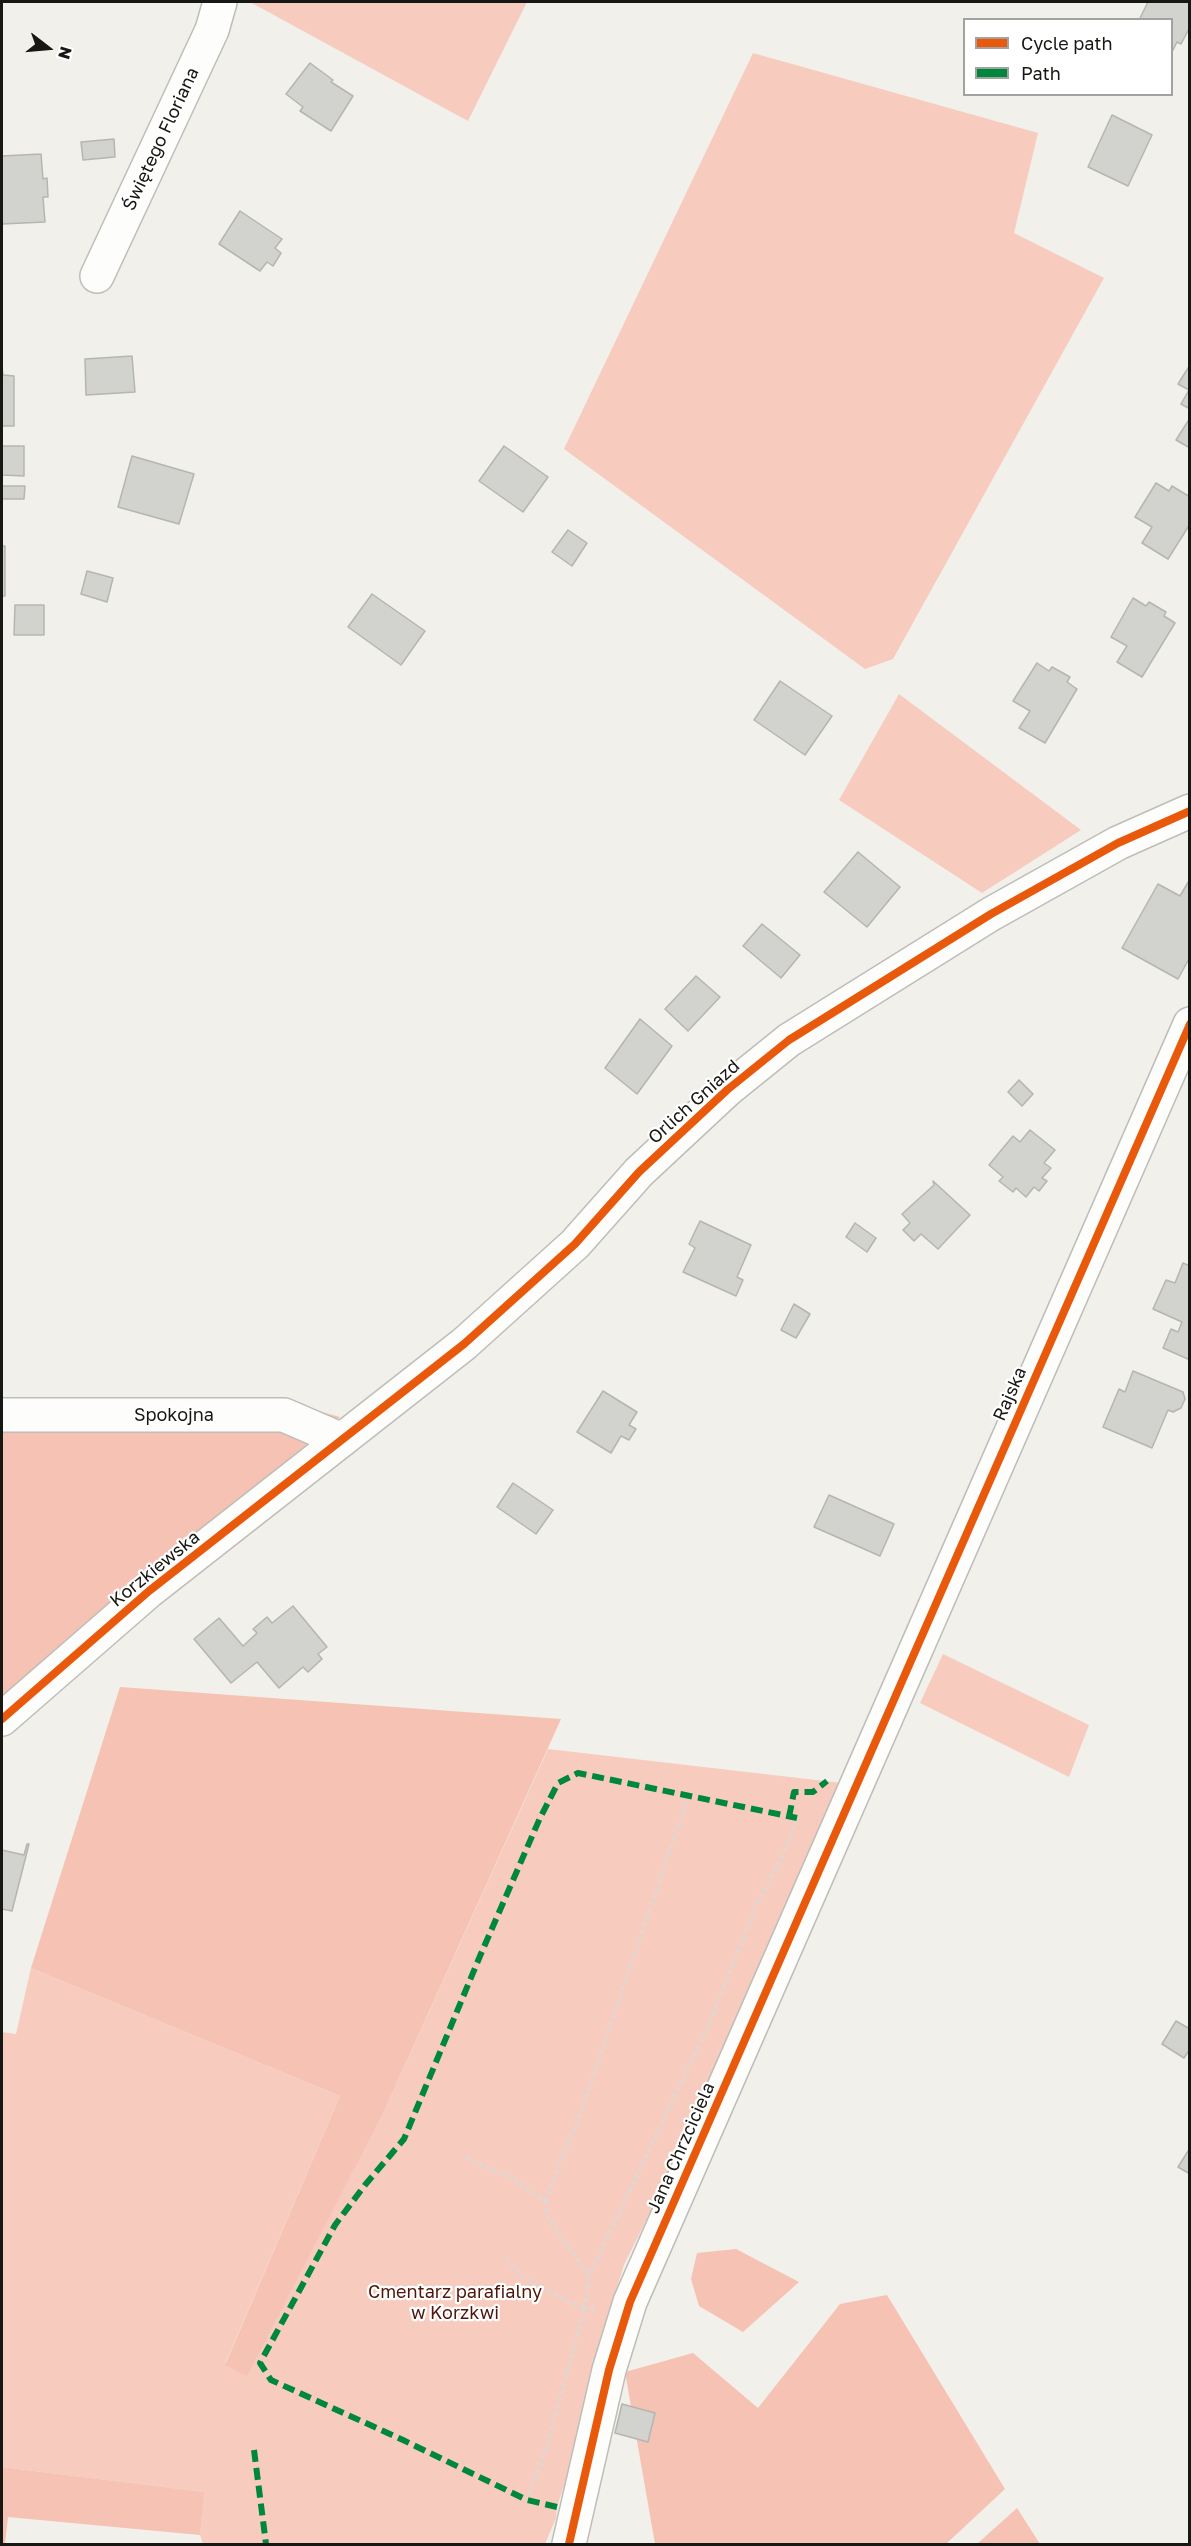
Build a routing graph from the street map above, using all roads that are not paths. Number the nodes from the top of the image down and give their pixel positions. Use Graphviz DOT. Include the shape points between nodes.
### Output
graph roads {
  1 [pos="220,2"];
  2 [pos="97,276"];
  3 [pos="1190,811"];
  4 [pos="1190,1024"];
  5 [pos="2,1415"];
  6 [pos="337,1444"];
  7 [pos="2,1719"];
  8 [pos="860,1777"];
  9 [pos="569,2544"];
  1 -- 2 [label="street, Świętego Floriana" via="212,30"];
  3 -- 6 [label="street, Orlich Gniazd" via="1118,843 991,914 789,1040 727,1090 653,1159 575,1244 464,1344"];
  4 -- 8 [label="street, Rajska"];
  5 -- 6 [label="street, Spokojna" via="284,1415"];
  6 -- 7 [label="street, Korzkiewska" via="149,1591"];
  8 -- 9 [label="street, Jana Chrzciciela" via="630,2302 609,2370"];
}
